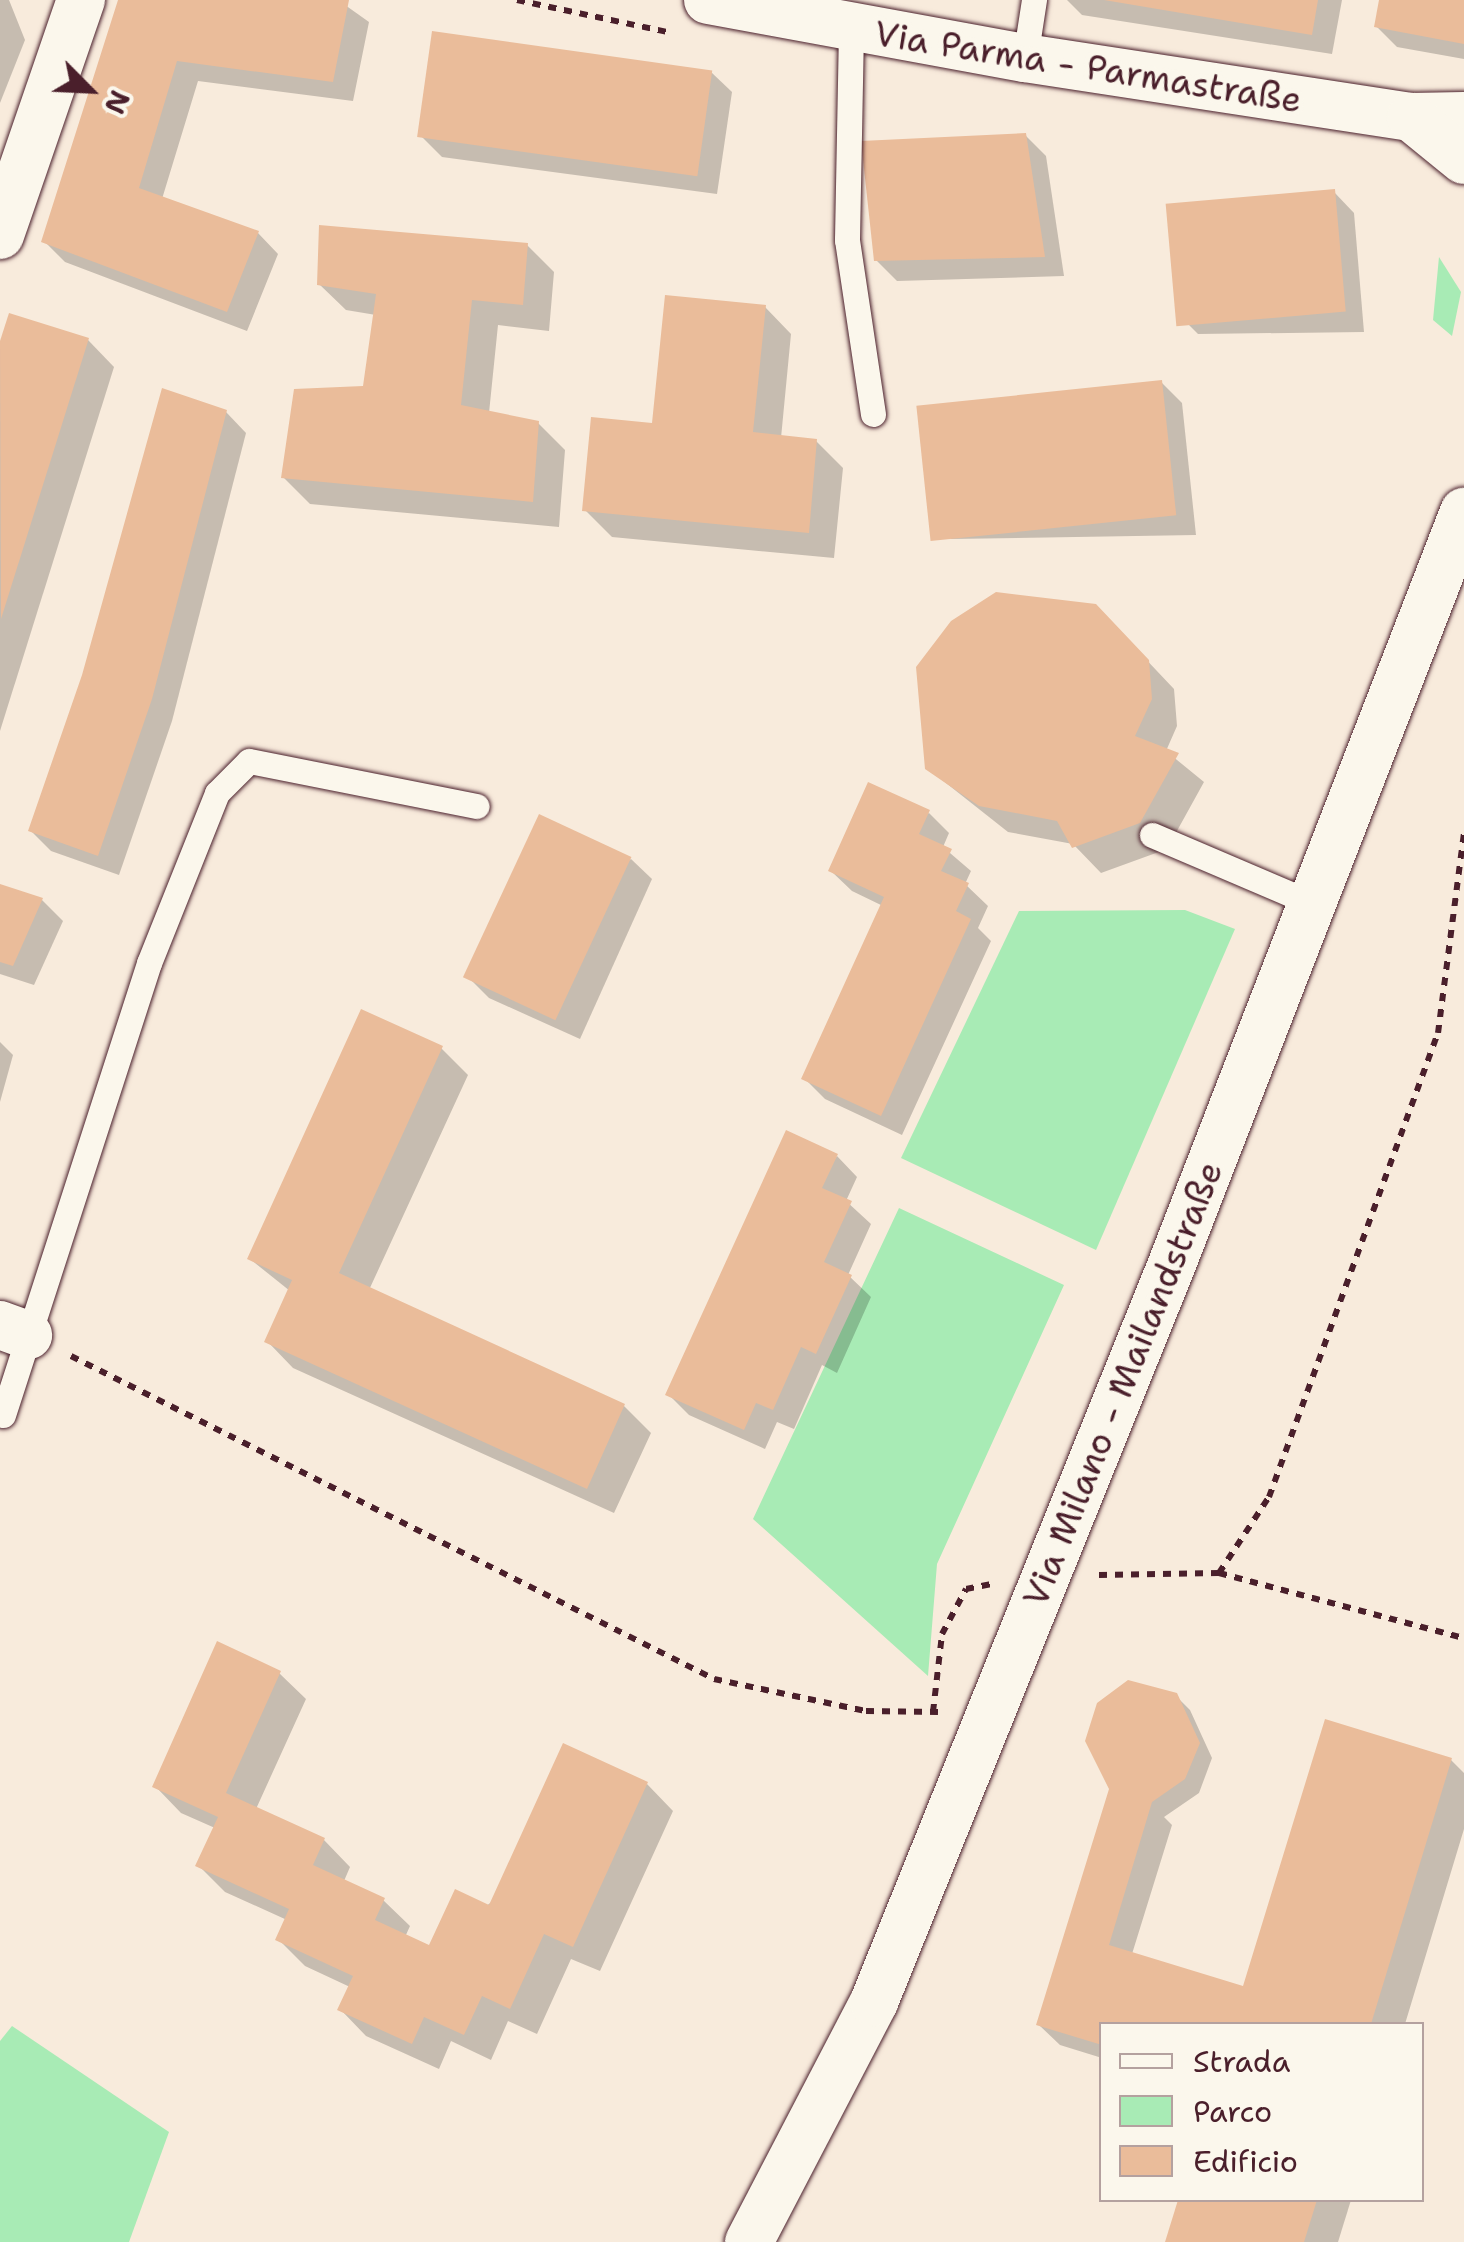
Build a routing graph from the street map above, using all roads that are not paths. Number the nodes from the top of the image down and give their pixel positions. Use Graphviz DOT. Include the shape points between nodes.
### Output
graph roads {
  1 [pos="82,0"];
  2 [pos="708,0"];
  3 [pos="1034,0"];
  4 [pos="850,30"];
  5 [pos="1025,58"];
  6 [pos="1464,116"];
  7 [pos="1411,117"];
  8 [pos="1464,160"];
  9 [pos="0,235"];
  10 [pos="874,414"];
  11 [pos="1464,512"];
  12 [pos="477,806"];
  13 [pos="1152,836"];
  14 [pos="1314,904"];
  15 [pos="14,1330"];
  16 [pos="4,1415"];
  17 [pos="749,2242"];
  1 -- 9 [label="street"];
  2 -- 4 [label="street, Via Parma - Parmastraße"];
  3 -- 5 [label="lane"];
  4 -- 5 [label="street, Via Parma - Parmastraße"];
  4 -- 10 [label="lane" via="847,240"];
  5 -- 7 [label="street, Via Parma - Parmastraße"];
  6 -- 7 [label="street, Via Parma - Parmastraße"];
  7 -- 8 [label="street"];
  11 -- 14 [label="street, Via Milano - Mailandstraße"];
  12 -- 15 [label="lane" via="249,761 217,793"];
  13 -- 14 [label="lane"];
  14 -- 17 [label="street, Via Milano - Mailandstraße" via="874,2002"];
  15 -- 16 [label="lane"];
}
